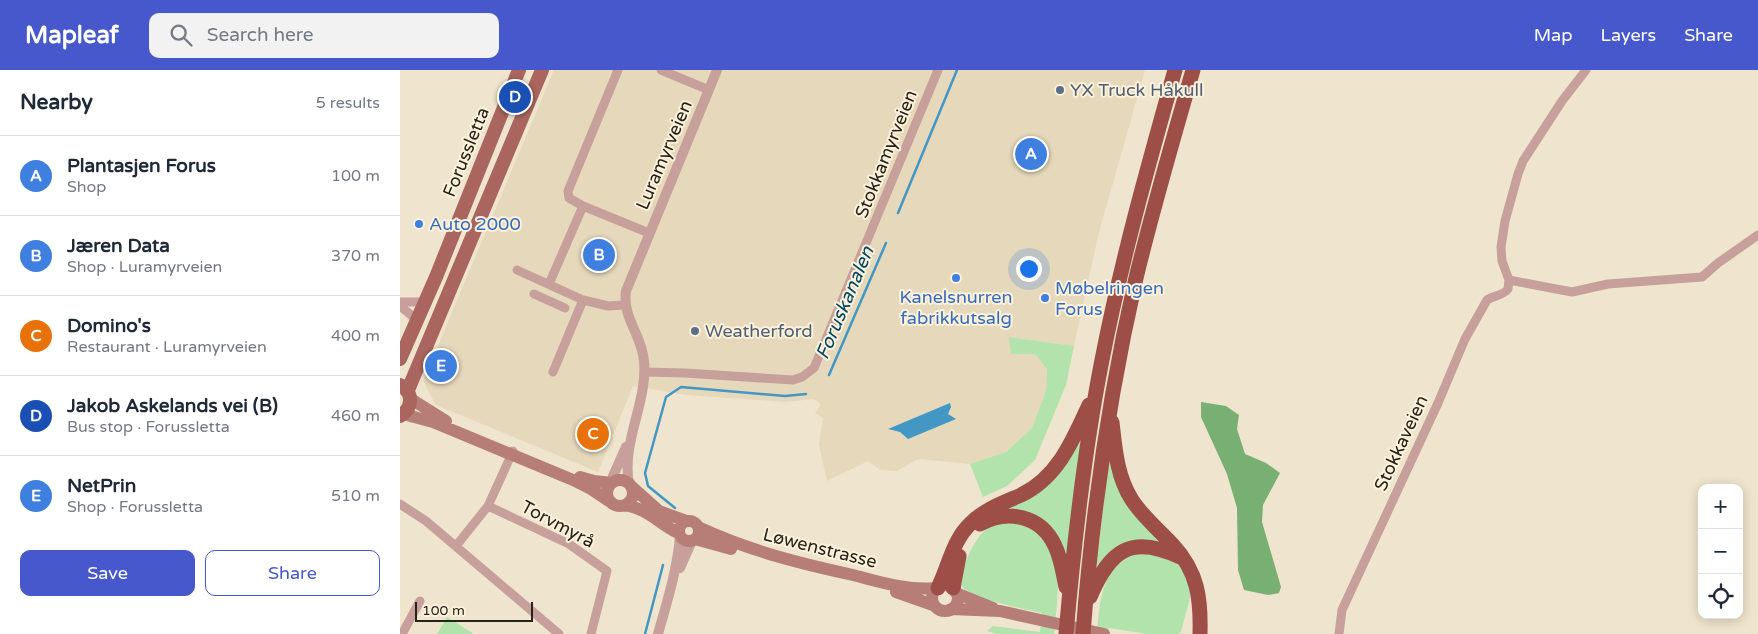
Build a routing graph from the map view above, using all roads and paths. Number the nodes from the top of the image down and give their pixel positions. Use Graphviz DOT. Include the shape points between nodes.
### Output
graph roads {
  1 [pos="519,70"];
  2 [pos="542,70"];
  3 [pos="618,70"];
  4 [pos="661,70"];
  5 [pos="717,70"];
  6 [pos="938,70"];
  7 [pos="1175,70"];
  8 [pos="1193,70"];
  9 [pos="1586,70"];
  10 [pos="709,90"];
  11 [pos="582,206"];
  12 [pos="649,232"];
  13 [pos="1758,235"];
  14 [pos="518,270"];
  15 [pos="1509,280"];
  16 [pos="550,284"];
  17 [pos="534,294"];
  18 [pos="583,300"];
  19 [pos="400,302"];
  20 [pos="425,302"];
  21 [pos="624,305"];
  22 [pos="400,306"];
  23 [pos="565,308"];
  24 [pos="417,320"];
  25 [pos="400,359"];
  26 [pos="553,372"];
  27 [pos="644,372"];
  28 [pos="1097,388"];
  29 [pos="406,391"];
  30 [pos="1111,402"];
  31 [pos="402,415"];
  32 [pos="632,432"];
  33 [pos="512,453"];
  34 [pos="612,483"];
  35 [pos="630,485"];
  36 [pos="609,501"];
  37 [pos="400,504"];
  38 [pos="625,505"];
  39 [pos="488,506"];
  40 [pos="689,535"];
  41 [pos="456,546"];
  42 [pos="1183,558"];
  43 [pos="937,588"];
  44 [pos="955,591"];
  45 [pos="1069,601"];
  46 [pos="420,602"];
  47 [pos="1198,604"];
  48 [pos="934,605"];
  49 [pos="951,609"];
  50 [pos="1085,610"];
  51 [pos="1000,612"];
  52 [pos="402,634"];
  53 [pos="559,634"];
  54 [pos="591,634"];
  55 [pos="658,634"];
  56 [pos="1066,634"];
  57 [pos="1083,634"];
  58 [pos="1104,634"];
  59 [pos="1189,634"];
  60 [pos="1200,634"];
  61 [pos="1339,634"];
  1 -- 20 [label="main road, Forussletta"];
  2 -- 29 [label="main road"];
  3 -- 11 [label="street" via="568,191 569,198"];
  4 -- 10 [label="street, Luramyrveien"];
  5 -- 10 [label="street, Luramyrveien"];
  6 -- 27 [label="street, Stokkamyrveien" via="814,368 793,380"];
  7 -- 28 [label="highway" via="1127,247"];
  8 -- 30 [label="highway" via="1136,278"];
  9 -- 15 [label="street" via="1562,101 1518,174 1501,247"];
  10 -- 12 [label="street, Luramyrveien"];
  11 -- 12 [label="street, Luramyrveien"];
  11 -- 16 [label="street"];
  12 -- 21 [label="street, Luramyrveien" via="629,282"];
  13 -- 15 [label="street" via="1702,277 1608,284 1572,292"];
  14 -- 16 [label="street"];
  15 -- 61 [label="street, Stokkaveien" via="1506,291 1487,300 1465,339 1342,610"];
  16 -- 18 [label="street"];
  17 -- 23 [label="street"];
  18 -- 21 [label="street" via="608,306"];
  18 -- 26 [label="street"];
  19 -- 20 [label="street"];
  20 -- 24 [label="main road, Forussletta"];
  21 -- 27 [label="street" via="643,352"];
  22 -- 24 [label="street"];
  24 -- 25 [label="main road, Forussletta"];
  27 -- 32 [label="street"];
  28 -- 43 [label="highway" via="1069,448 1056,466 1032,488 988,510 971,523 961,534"];
  28 -- 45 [label="highway"];
  29 -- 31 [label="main road" via="408,410"];
  29 -- 33 [label="main road" via="456,426"];
  30 -- 42 [label="highway" via="1118,468 1127,490 1139,509"];
  30 -- 50 [label="highway" via="1094,509"];
  31 -- 33 [label="main road" via="433,422"];
  32 -- 34 [label="street"];
  32 -- 35 [label="street" via="627,468"];
  33 -- 34 [label="main road" via="575,476"];
  33 -- 36 [label="main road" via="592,489"];
  33 -- 39 [label="street"];
  34 -- 35 [label="main road" via="622,480"];
  34 -- 36 [label="main road" via="607,494"];
  35 -- 38 [label="main road" via="632,496"];
  35 -- 40 [label="main road" via="659,511 693,521"];
  36 -- 38 [label="main road" via="616,506"];
  37 -- 41 [label="street"];
  38 -- 40 [label="main road, Løwenstrasse" via="644,511"];
  39 -- 41 [label="street"];
  39 -- 54 [label="street, Torvmyrå" via="569,544 607,571"];
  40 -- 43 [label="main road, Løwenstrasse" via="910,588"];
  40 -- 48 [label="main road, Løwenstrasse" via="774,562"];
  40 -- 55 [label="street" via="678,558"];
  41 -- 53 [label="street"];
  42 -- 47 [label="highway" via="1196,582"];
  42 -- 50 [label="highway" via="1152,546 1125,551 1105,568"];
  43 -- 44 [label="main road" via="945,586"];
  43 -- 48 [label="main road" via="932,596"];
  44 -- 45 [label="highway" via="959,555 971,532 991,518 1014,516 1037,524 1052,540"];
  44 -- 49 [label="main road" via="957,602"];
  44 -- 51 [label="main road"];
  45 -- 56 [label="highway"];
  46 -- 52 [label="street"];
  47 -- 59 [label="highway"];
  47 -- 60 [label="highway"];
  48 -- 49 [label="main road" via="941,611"];
  49 -- 51 [label="main road"];
  50 -- 57 [label="highway"];
  51 -- 58 [label="main road"];
}
